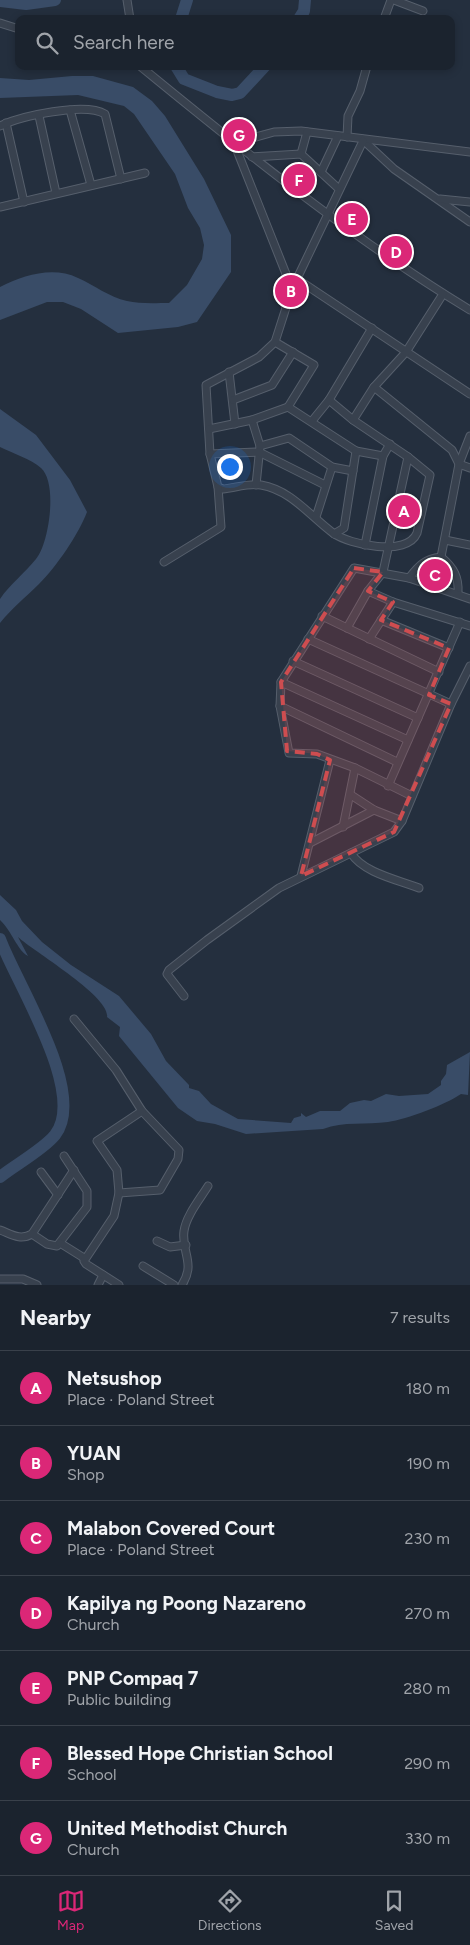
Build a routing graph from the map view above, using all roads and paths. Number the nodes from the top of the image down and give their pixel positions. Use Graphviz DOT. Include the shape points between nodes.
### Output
graph roads {
  1 [pos="127,0"];
  2 [pos="393,0"];
  3 [pos="424,11"];
  4 [pos="129,15"];
  5 [pos="386,15"];
  6 [pos="0,23"];
  7 [pos="15,28"];
  8 [pos="145,70"];
  9 [pos="367,70"];
  10 [pos="70,110"];
  11 [pos="39,116"];
  12 [pos="3,125"];
  13 [pos="308,132"];
  14 [pos="338,136"];
  15 [pos="347,137"];
  16 [pos="362,140"];
  17 [pos="234,143"];
  18 [pos="470,152"];
  19 [pos="301,154"];
  20 [pos="252,157"];
  21 [pos="321,172"];
  22 [pos="145,173"];
  23 [pos="122,179"];
  24 [pos="91,185"];
  25 [pos="339,189"];
  26 [pos="56,193"];
  27 [pos="440,199"];
  28 [pos="24,202"];
  29 [pos="470,202"];
  30 [pos="0,207"];
  31 [pos="327,213"];
  32 [pos="470,222"];
  33 [pos="298,279"];
  34 [pos="292,288"];
  35 [pos="443,294"];
  36 [pos="470,310"];
  37 [pos="372,328"];
  38 [pos="274,342"];
  39 [pos="293,352"];
  40 [pos="406,352"];
  41 [pos="229,372"];
  42 [pos="374,387"];
  43 [pos="470,394"];
  44 [pos="233,400"];
  45 [pos="329,400"];
  46 [pos="288,407"];
  47 [pos="252,420"];
  48 [pos="353,420"];
  49 [pos="312,422"];
  50 [pos="235,424"];
  51 [pos="209,429"];
  52 [pos="470,436"];
  53 [pos="390,444"];
  54 [pos="260,449"];
  55 [pos="356,451"];
  56 [pos="210,454"];
  57 [pos="383,456"];
  58 [pos="408,457"];
  59 [pos="459,464"];
  60 [pos="332,467"];
  61 [pos="470,468"];
  62 [pos="354,471"];
  63 [pos="256,485"];
  64 [pos="325,485"];
  65 [pos="218,487"];
  66 [pos="316,518"];
  67 [pos="334,534"];
  68 [pos="445,540"];
  69 [pos="365,544"];
  70 [pos="470,545"];
  71 [pos="390,548"];
  72 [pos="441,557"];
  73 [pos="164,562"];
  74 [pos="383,572"];
  75 [pos="409,578"];
  76 [pos="368,591"];
  77 [pos="458,593"];
  78 [pos="470,599"];
  79 [pos="393,602"];
  80 [pos="322,616"];
  81 [pos="381,620"];
  82 [pos="460,622"];
  83 [pos="470,626"];
  84 [pos="347,628"];
  85 [pos="308,639"];
  86 [pos="369,639"];
  87 [pos="448,648"];
  88 [pos="293,661"];
  89 [pos="470,666"];
  90 [pos="439,672"];
  91 [pos="281,682"];
  92 [pos="429,695"];
  93 [pos="451,704"];
  94 [pos="280,706"];
  95 [pos="418,718"];
  96 [pos="408,740"];
  97 [pos="330,760"];
  98 [pos="397,762"];
  99 [pos="355,768"];
  100 [pos="388,786"];
  101 [pos="351,795"];
  102 [pos="412,796"];
  103 [pos="374,810"];
  104 [pos="402,821"];
  105 [pos="342,827"];
  106 [pos="310,843"];
  107 [pos="351,853"];
  108 [pos="301,876"];
  109 [pos="419,888"];
  110 [pos="184,996"];
  111 [pos="74,1019"];
  112 [pos="142,1111"];
  113 [pos="64,1156"];
  114 [pos="74,1170"];
  115 [pos="42,1172"];
  116 [pos="208,1186"];
  117 [pos="119,1193"];
  118 [pos="58,1195"];
  119 [pos="0,1230"];
  120 [pos="32,1234"];
  121 [pos="156,1241"];
  122 [pos="60,1243"];
  123 [pos="186,1244"];
  124 [pos="84,1258"];
  125 [pos="143,1266"];
  126 [pos="103,1275"];
  127 [pos="0,1279"];
  128 [pos="29,1283"];
  129 [pos="37,1285"];
  130 [pos="98,1285"];
  131 [pos="119,1285"];
  132 [pos="174,1285"];
  133 [pos="182,1285"];
  1 -- 4 [label="street"];
  2 -- 3 [label="street"];
  2 -- 5 [label="street"];
  6 -- 7 [label="street"];
  8 -- 17 [label="street"];
  9 -- 15 [label="street" via="348,116"];
  10 -- 11 [label="street"];
  10 -- 23 [label="street" via="98,110 105,114"];
  10 -- 24 [label="street"];
  11 -- 12 [label="street"];
  11 -- 26 [label="street"];
  12 -- 28 [label="street"];
  13 -- 14 [label="street"];
  13 -- 17 [label="street" via="274,132"];
  13 -- 19 [label="street"];
  14 -- 15 [label="street"];
  14 -- 21 [label="street"];
  15 -- 16 [label="street"];
  16 -- 18 [label="street"];
  16 -- 25 [label="street"];
  16 -- 27 [label="street" via="394,168"];
  17 -- 20 [label="street"];
  17 -- 34 [label="street"];
  19 -- 20 [label="street"];
  19 -- 21 [label="street"];
  20 -- 31 [label="street"];
  21 -- 25 [label="street"];
  22 -- 23 [label="street"];
  23 -- 24 [label="street"];
  24 -- 26 [label="street"];
  25 -- 31 [label="street"];
  26 -- 28 [label="street"];
  27 -- 29 [label="street"];
  27 -- 32 [label="street"];
  28 -- 30 [label="street"];
  31 -- 33 [label="street"];
  31 -- 35 [label="street"];
  33 -- 34 [label="street"];
  33 -- 37 [label="street"];
  34 -- 38 [label="street"];
  35 -- 36 [label="street"];
  35 -- 40 [label="street"];
  37 -- 40 [label="street"];
  37 -- 45 [label="street"];
  38 -- 39 [label="street"];
  38 -- 41 [label="street" via="259,357"];
  39 -- 44 [label="street" via="272,386"];
  39 -- 46 [label="street" via="312,362 314,368"];
  40 -- 42 [label="street"];
  40 -- 43 [label="street"];
  41 -- 44 [label="street"];
  41 -- 51 [label="street" via="206,385"];
  42 -- 48 [label="street"];
  42 -- 59 [label="street" via="452,450"];
  44 -- 50 [label="street"];
  45 -- 48 [label="street"];
  45 -- 49 [label="street"];
  46 -- 47 [label="street"];
  46 -- 49 [label="street"];
  47 -- 50 [label="street"];
  47 -- 54 [label="street"];
  48 -- 53 [label="street"];
  49 -- 55 [label="street"];
  50 -- 51 [label="street"];
  51 -- 56 [label="street"];
  52 -- 59 [label="street"];
  53 -- 57 [label="street"];
  53 -- 58 [label="street"];
  54 -- 56 [label="street"];
  54 -- 60 [label="street" via="289,438"];
  54 -- 63 [label="street"];
  54 -- 64 [label="street"];
  55 -- 57 [label="street"];
  55 -- 62 [label="street"];
  56 -- 65 [label="street"];
  57 -- 69 [label="street"];
  58 -- 71 [label="street"];
  58 -- 71 [label="street" via="427,471 429,480 415,538"];
  59 -- 61 [label="street"];
  59 -- 68 [label="street"];
  60 -- 62 [label="street"];
  60 -- 64 [label="street"];
  62 -- 67 [label="street" via="344,528"];
  63 -- 65 [label="street"];
  63 -- 66 [label="street" via="292,498"];
  64 -- 66 [label="street"];
  65 -- 73 [label="street" via="221,527"];
  66 -- 67 [label="street"];
  67 -- 69 [label="street"];
  68 -- 70 [label="street"];
  68 -- 72 [label="street"];
  69 -- 71 [label="street"];
  71 -- 74 [label="street"];
  72 -- 75 [label="street" via="420,563"];
  72 -- 77 [label="street" via="452,566 459,581"];
  74 -- 75 [label="street"];
  74 -- 76 [label="street"];
  74 -- 80 [label="street" via="354,568"];
  75 -- 77 [label="street"];
  76 -- 79 [label="street"];
  76 -- 84 [label="street"];
  77 -- 78 [label="street"];
  79 -- 81 [label="street"];
  79 -- 82 [label="street"];
  80 -- 84 [label="street"];
  80 -- 85 [label="street"];
  81 -- 86 [label="street"];
  81 -- 87 [label="street"];
  82 -- 83 [label="street"];
  82 -- 87 [label="street"];
  84 -- 86 [label="street"];
  85 -- 88 [label="street"];
  85 -- 92 [label="street"];
  86 -- 90 [label="street"];
  87 -- 90 [label="street"];
  88 -- 91 [label="street"];
  88 -- 95 [label="street"];
  89 -- 93 [label="street"];
  90 -- 92 [label="street"];
  91 -- 94 [label="street"];
  91 -- 96 [label="street"];
  92 -- 93 [label="street"];
  92 -- 95 [label="street"];
  93 -- 102 [label="street"];
  94 -- 97 [label="street" via="289,753 317,754"];
  94 -- 98 [label="street"];
  95 -- 96 [label="street"];
  96 -- 98 [label="street"];
  97 -- 99 [label="street"];
  97 -- 106 [label="street"];
  98 -- 100 [label="street"];
  99 -- 100 [label="street"];
  99 -- 101 [label="street"];
  100 -- 102 [label="street"];
  101 -- 103 [label="street"];
  101 -- 105 [label="street"];
  102 -- 104 [label="street"];
  103 -- 104 [label="street"];
  103 -- 105 [label="street"];
  104 -- 107 [label="street" via="394,832"];
  105 -- 106 [label="street"];
  106 -- 108 [label="street"];
  107 -- 108 [label="street"];
  107 -- 109 [label="street" via="356,861 370,869"];
  108 -- 110 [label="street" via="279,888 169,970 167,974"];
  111 -- 112 [label="street" via="116,1070"];
  112 -- 117 [label="street" via="97,1141 117,1170"];
  112 -- 117 [label="street" via="175,1143 179,1150 178,1158 160,1190"];
  113 -- 114 [label="street"];
  114 -- 118 [label="street"];
  114 -- 122 [label="street" via="87,1191 87,1207"];
  115 -- 118 [label="street"];
  116 -- 123 [label="street" via="184,1231"];
  117 -- 124 [label="street" via="114,1216"];
  118 -- 120 [label="street"];
  119 -- 120 [label="street" via="14,1236"];
  120 -- 122 [label="street" via="52,1247"];
  121 -- 123 [label="street" via="170,1247"];
  122 -- 124 [label="street"];
  123 -- 133 [label="street" via="188,1273"];
  124 -- 126 [label="street" via="86,1264"];
  125 -- 132 [label="street"];
  126 -- 130 [label="street"];
  126 -- 131 [label="street"];
  127 -- 128 [label="street" via="23,1279"];
  128 -- 129 [label="street"];
}
